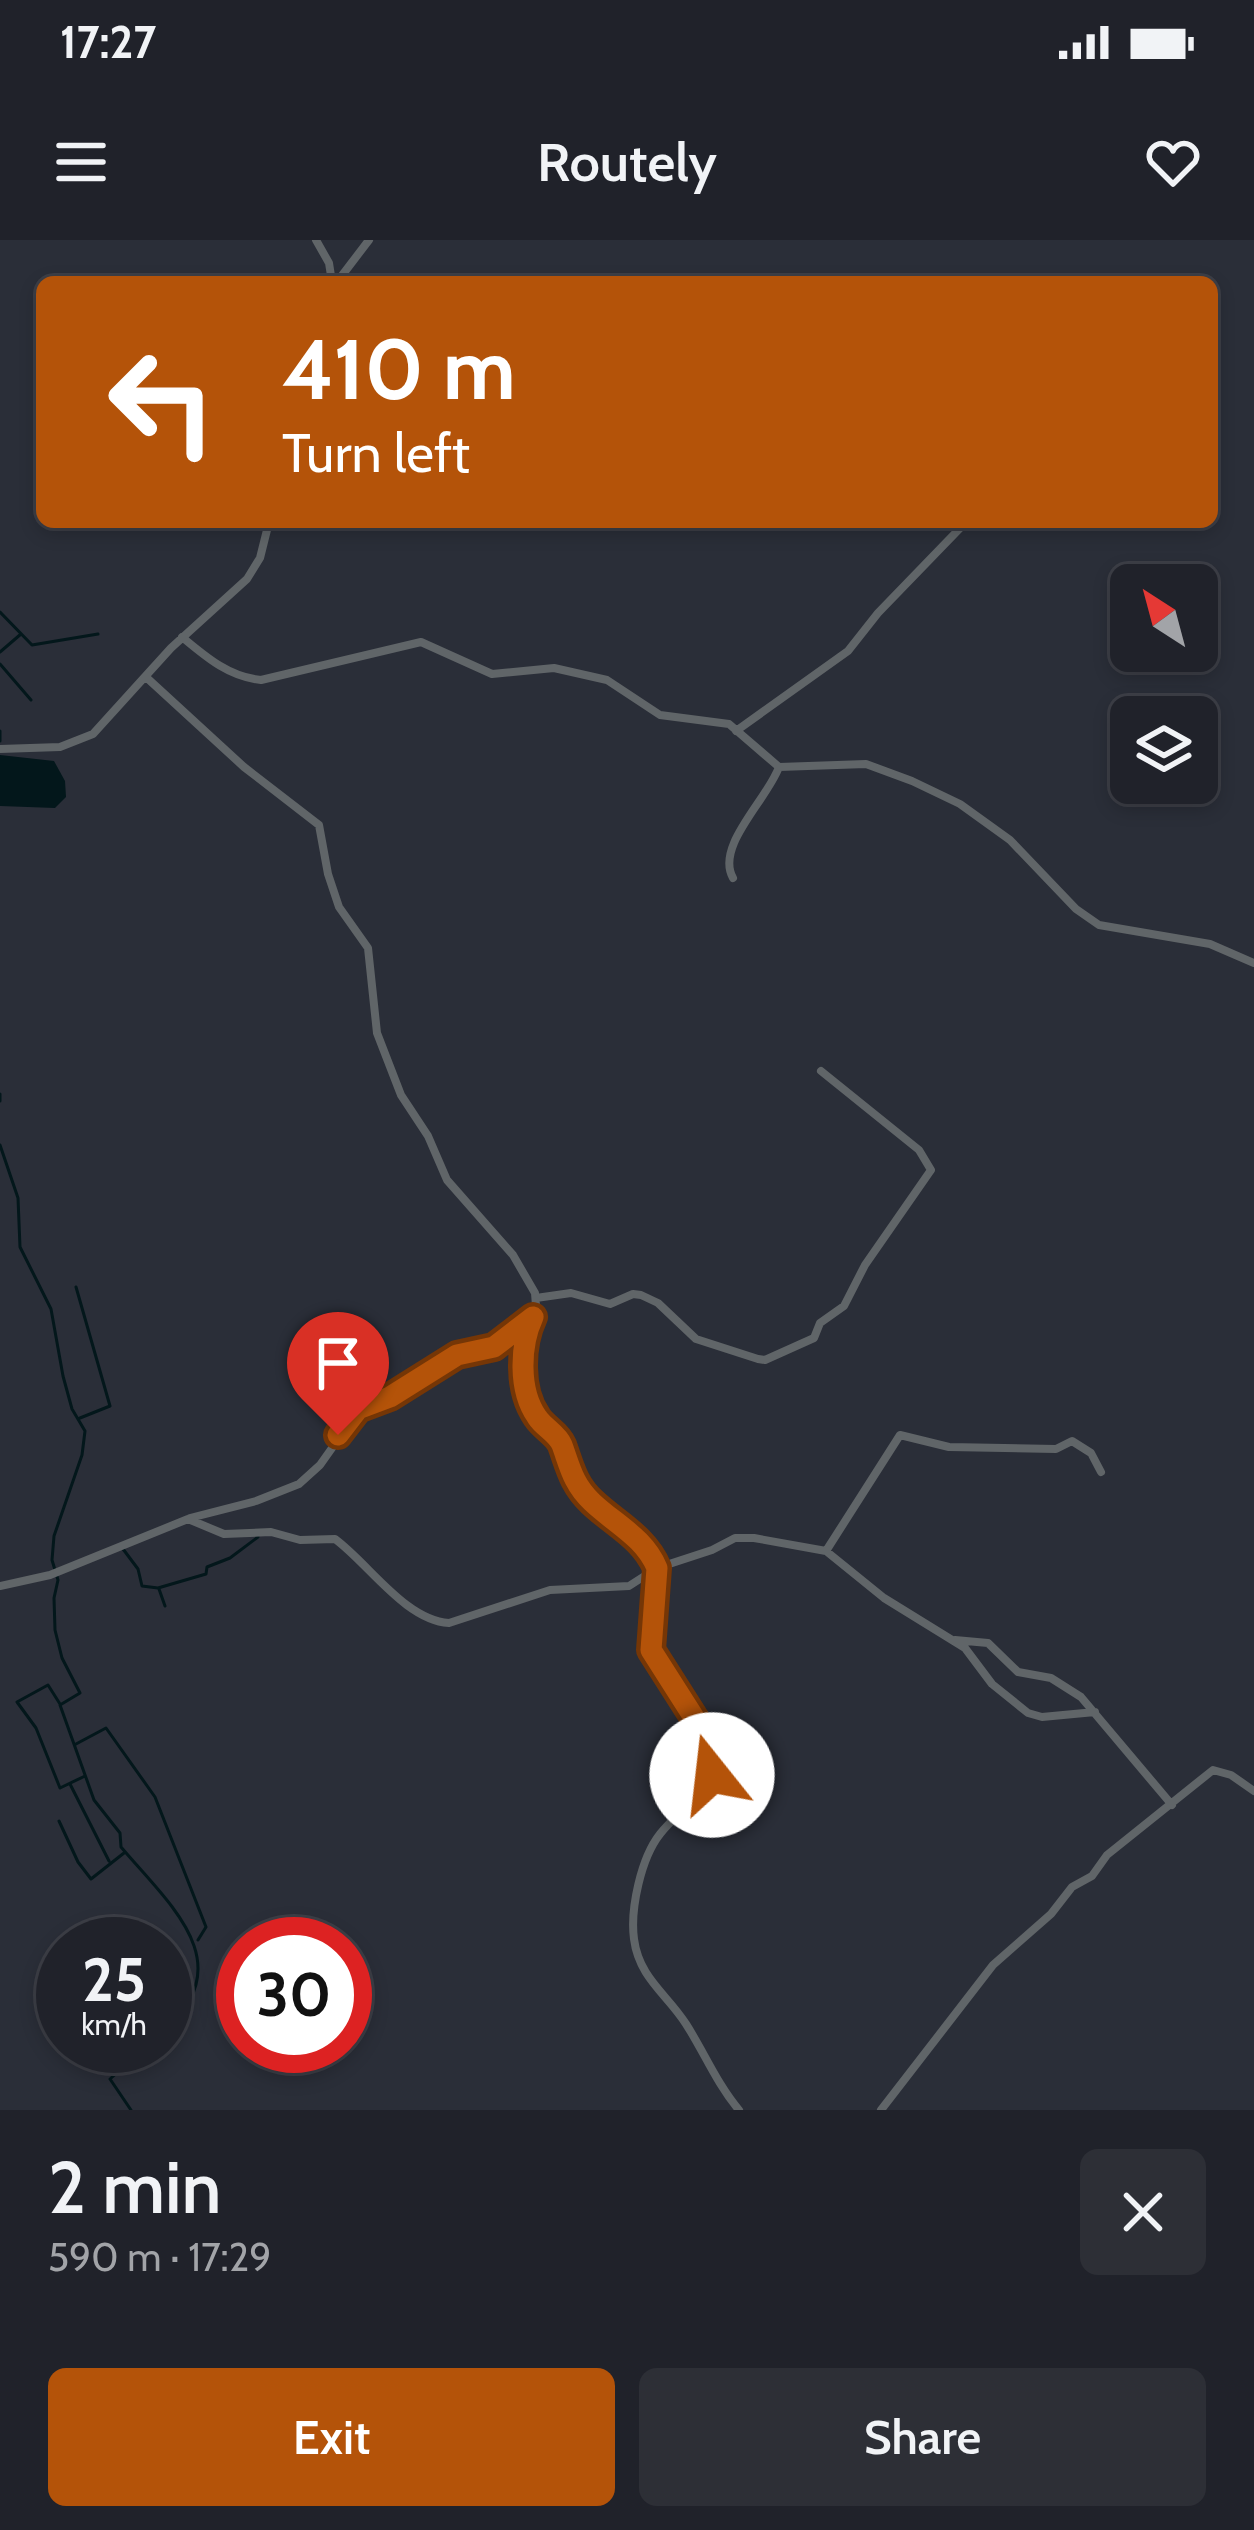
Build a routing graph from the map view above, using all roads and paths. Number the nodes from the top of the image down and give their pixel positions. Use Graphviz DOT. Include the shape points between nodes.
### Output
graph roads {
  1 [pos="316,240"];
  2 [pos="369,240"];
  3 [pos="332,276"];
  4 [pos="339,276"];
  5 [pos="268,528"];
  6 [pos="960,528"];
  7 [pos="182,637"];
  8 [pos="147,678"];
  9 [pos="736,731"];
  10 [pos="0,749"];
  11 [pos="779,767"];
  12 [pos="733,878"];
  13 [pos="1254,963"];
  14 [pos="821,1071"];
  15 [pos="536,1298"];
  16 [pos="533,1317"];
  17 [pos="1101,1472"];
  18 [pos="188,1519"];
  19 [pos="826,1551"];
  20 [pos="657,1568"];
  21 [pos="0,1586"];
  22 [pos="953,1640"];
  23 [pos="1095,1712"];
  24 [pos="1254,1791"];
  25 [pos="1172,1805"];
  26 [pos="739,2110"];
  27 [pos="881,2110"];
  1 -- 3 [label="street"];
  2 -- 4 [label="street"];
  5 -- 7 [label="street" via="247,579"];
  6 -- 9 [label="street" via="848,651"];
  7 -- 8 [label="street"];
  7 -- 9 [label="street" via="236,675 261,680 421,642 492,674 580,671 614,683 660,716 720,721"];
  8 -- 10 [label="street" via="76,742"];
  8 -- 15 [label="street" via="320,825 339,907 368,948 377,1033 401,1095 447,1180 513,1256"];
  9 -- 11 [label="street"];
  11 -- 12 [label="street" via="730,848"];
  11 -- 13 [label="street" via="866,764 912,781 1010,840 1099,925 1210,944"];
  14 -- 15 [label="street" via="919,1150 931,1170 844,1306 814,1338 758,1359 696,1339 641,1294 610,1304 572,1293"];
  15 -- 16 [label="street"];
  16 -- 18 [label="street" via="494,1347 457,1355 358,1409 299,1484"];
  16 -- 20 [label="street" via="523,1353 532,1408 559,1439 585,1494 636,1537"];
  17 -- 19 [label="street" via="1072,1441 1056,1449 949,1447 900,1435"];
  18 -- 20 [label="street" via="224,1534 335,1539 442,1623 550,1590 628,1586"];
  18 -- 21 [label="street"];
  19 -- 20 [label="street" via="735,1538"];
  19 -- 22 [label="street"];
  20 -- 26 [label="street" via="651,1650 708,1736 715,1768 652,1846 634,1944 650,1983 684,2020"];
  22 -- 23 [label="street" via="988,1643 1018,1672 1051,1678"];
  22 -- 23 [label="street" via="1028,1713"];
  23 -- 25 [label="street"];
  24 -- 25 [label="street" via="1213,1770"];
  25 -- 27 [label="street" via="1107,1855 993,1965"];
}
